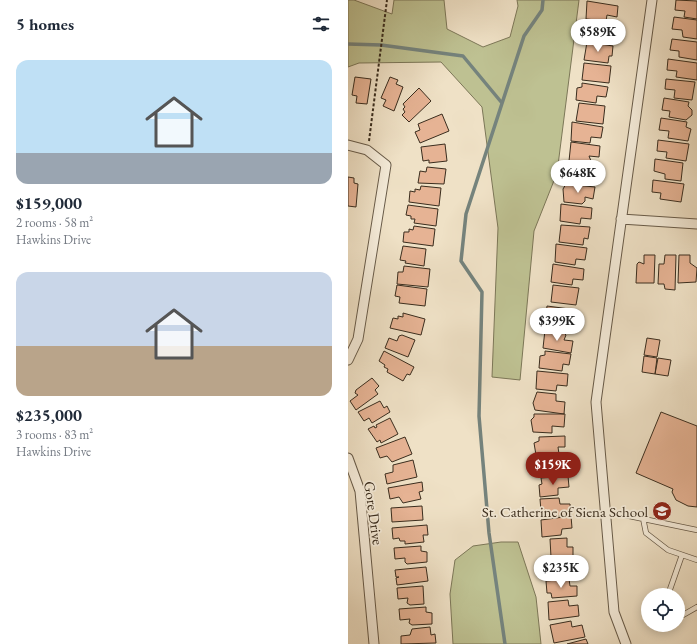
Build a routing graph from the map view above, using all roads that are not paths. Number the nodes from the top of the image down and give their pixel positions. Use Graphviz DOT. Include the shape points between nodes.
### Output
graph roads {
  1 [pos="652,0"];
  2 [pos="348,145"];
  3 [pos="621,219"];
  4 [pos="697,224"];
  5 [pos="348,360"];
  6 [pos="348,458"];
  7 [pos="605,511"];
  8 [pos="643,518"];
  9 [pos="697,530"];
  10 [pos="682,555"];
  11 [pos="697,560"];
  12 [pos="670,588"];
  13 [pos="697,607"];
  14 [pos="685,615"];
  15 [pos="374,644"];
  16 [pos="626,644"];
  1 -- 3 [label="street"];
  2 -- 5 [label="street" via="368,150 386,165 358,339"];
  3 -- 4 [label="street"];
  3 -- 7 [label="street" via="596,402"];
  6 -- 15 [label="street, Gore Drive" via="360,491"];
  7 -- 8 [label="lane"];
  7 -- 16 [label="street" via="614,612"];
  8 -- 9 [label="lane"];
  8 -- 10 [label="lane" via="646,533 668,550"];
  10 -- 11 [label="lane"];
  10 -- 12 [label="lane"];
  13 -- 14 [label="lane"];
}
